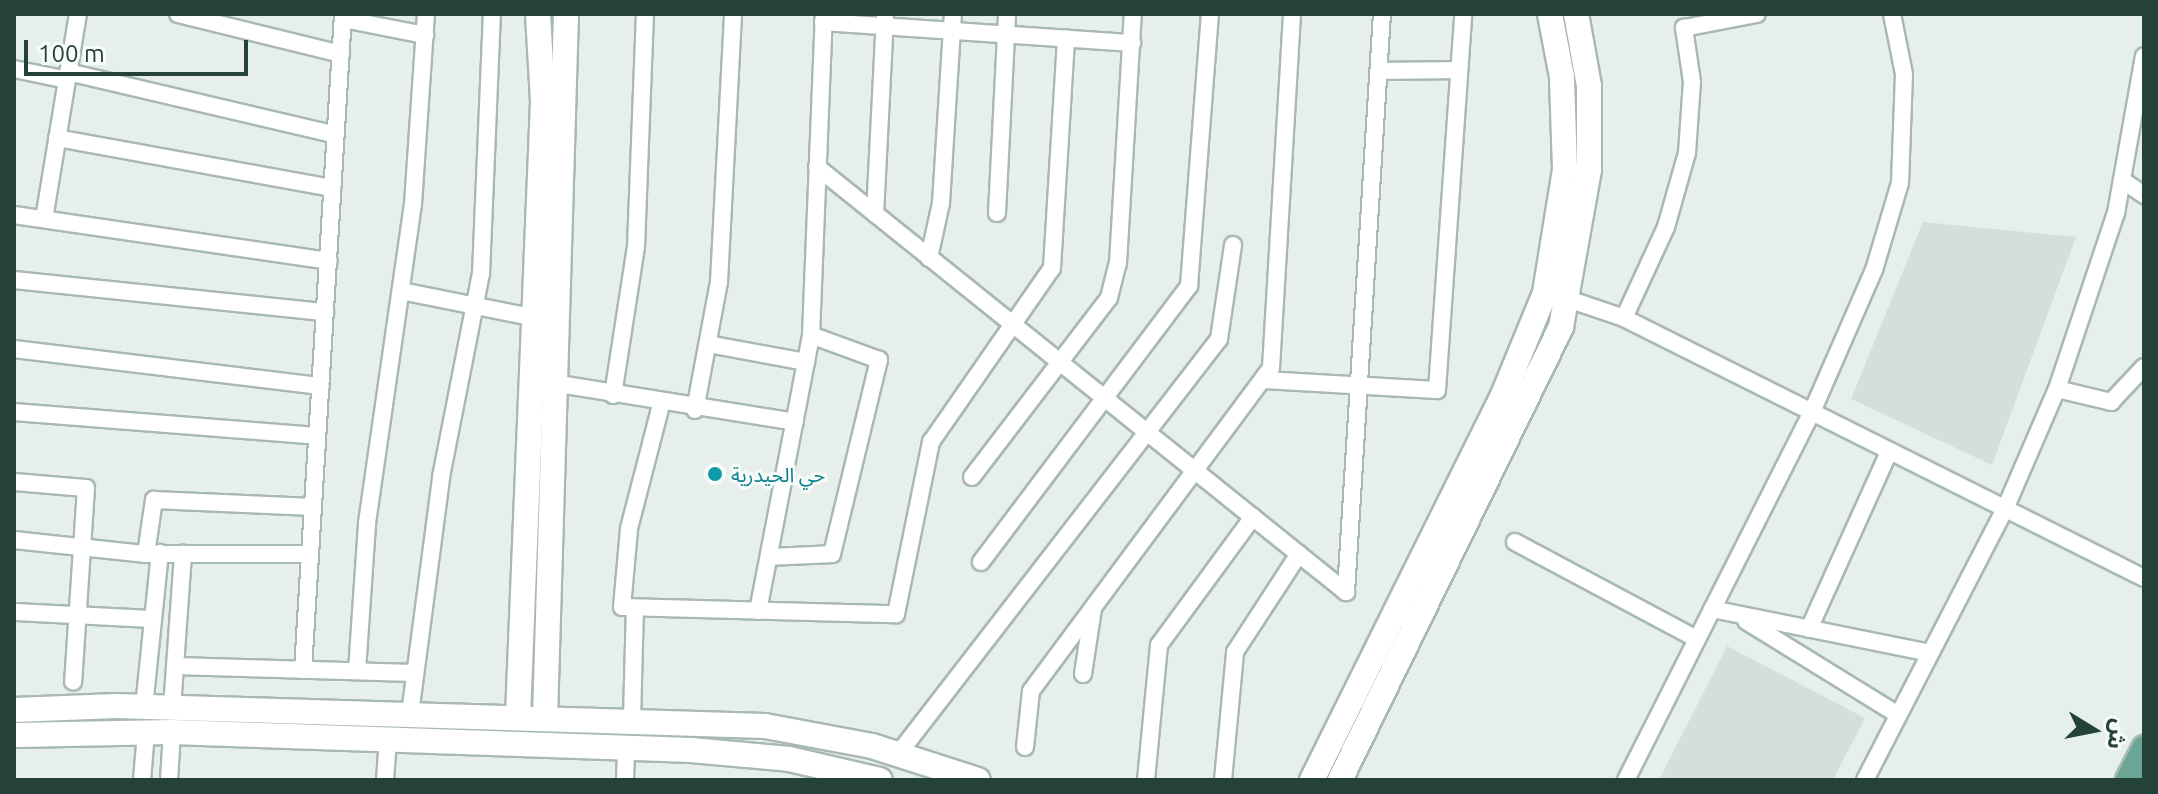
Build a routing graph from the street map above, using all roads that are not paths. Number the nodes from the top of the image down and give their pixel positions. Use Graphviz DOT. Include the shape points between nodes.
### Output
graph roads {
  1 [pos="78,14"];
  2 [pos="178,14"];
  3 [pos="426,14"];
  4 [pos="492,14"];
  5 [pos="538,14"];
  6 [pos="566,14"];
  7 [pos="645,14"];
  8 [pos="733,14"];
  9 [pos="1133,14"];
  10 [pos="1210,14"];
  11 [pos="1292,14"];
  12 [pos="1382,14"];
  13 [pos="1463,14"];
  14 [pos="1550,14"];
  15 [pos="1576,14"];
  16 [pos="1757,14"];
  17 [pos="1892,14"];
  18 [pos="343,16"];
  19 [pos="824,18"];
  20 [pos="885,20"];
  21 [pos="953,22"];
  22 [pos="1006,22"];
  23 [pos="425,35"];
  24 [pos="1066,38"];
  25 [pos="1132,43"];
  26 [pos="341,54"];
  27 [pos="2143,66"];
  28 [pos="14,69"];
  29 [pos="1459,70"];
  30 [pos="1379,71"];
  31 [pos="68,76"];
  32 [pos="2138,126"];
  33 [pos="336,135"];
  34 [pos="57,138"];
  35 [pos="817,167"];
  36 [pos="2122,180"];
  37 [pos="332,188"];
  38 [pos="2144,195"];
  39 [pos="997,213"];
  40 [pos="875,214"];
  41 [pos="14,215"];
  42 [pos="44,219"];
  43 [pos="1233,245"];
  44 [pos="929,258"];
  45 [pos="329,261"];
  46 [pos="14,280"];
  47 [pos="401,291"];
  48 [pos="1545,293"];
  49 [pos="1569,299"];
  50 [pos="477,306"];
  51 [pos="325,312"];
  52 [pos="536,318"];
  53 [pos="1624,318"];
  54 [pos="1011,325"];
  55 [pos="811,335"];
  56 [pos="708,344"];
  57 [pos="14,349"];
  58 [pos="806,362"];
  59 [pos="1060,362"];
  60 [pos="2144,367"];
  61 [pos="1264,380"];
  62 [pos="559,384"];
  63 [pos="1359,385"];
  64 [pos="321,386"];
  65 [pos="2057,389"];
  66 [pos="613,395"];
  67 [pos="1103,396"];
  68 [pos="662,401"];
  69 [pos="695,410"];
  70 [pos="14,412"];
  71 [pos="1811,414"];
  72 [pos="533,415"];
  73 [pos="558,415"];
  74 [pos="795,422"];
  75 [pos="1149,433"];
  76 [pos="317,436"];
  77 [pos="1889,452"];
  78 [pos="1195,471"];
  79 [pos="972,477"];
  80 [pos="14,482"];
  81 [pos="313,507"];
  82 [pos="2005,509"];
  83 [pos="1253,517"];
  84 [pos="14,540"];
  85 [pos="1515,542"];
  86 [pos="82,544"];
  87 [pos="153,553"];
  88 [pos="183,553"];
  89 [pos="309,554"];
  90 [pos="1299,554"];
  91 [pos="769,557"];
  92 [pos="1422,559"];
  93 [pos="981,562"];
  94 [pos="1445,570"];
  95 [pos="2144,578"];
  96 [pos="1094,607"];
  97 [pos="635,608"];
  98 [pos="1712,609"];
  99 [pos="758,611"];
  100 [pos="14,612"];
  101 [pos="1734,614"];
  102 [pos="78,615"];
  103 [pos="153,619"];
  104 [pos="1809,629"];
  105 [pos="1697,639"];
  106 [pos="1930,653"];
  107 [pos="175,666"];
  108 [pos="303,670"];
  109 [pos="357,671"];
  110 [pos="414,673"];
  111 [pos="1083,674"];
  112 [pos="73,682"];
  113 [pos="144,707"];
  114 [pos="14,710"];
  115 [pos="415,714"];
  116 [pos="1898,715"];
  117 [pos="518,716"];
  118 [pos="545,717"];
  119 [pos="632,719"];
  120 [pos="172,720"];
  121 [pos="659,721"];
  122 [pos="146,732"];
  123 [pos="14,735"];
  124 [pos="388,739"];
  125 [pos="420,740"];
  126 [pos="1025,747"];
  127 [pos="626,748"];
  128 [pos="2144,748"];
  129 [pos="659,749"];
  130 [pos="899,753"];
  131 [pos="142,780"];
  132 [pos="169,780"];
  133 [pos="385,780"];
  134 [pos="625,780"];
  135 [pos="880,780"];
  136 [pos="978,780"];
  137 [pos="1146,780"];
  138 [pos="1223,780"];
  139 [pos="1312,780"];
  140 [pos="1340,780"];
  141 [pos="1626,780"];
  142 [pos="1865,780"];
  143 [pos="2128,780"];
  1 -- 31 [label="street"];
  2 -- 26 [label="street"];
  3 -- 23 [label="street"];
  4 -- 50 [label="street"];
  5 -- 52 [label="street"];
  6 -- 62 [label="street"];
  7 -- 66 [label="street" via="636,247"];
  8 -- 56 [label="street" via="719,282"];
  9 -- 25 [label="street"];
  10 -- 67 [label="street" via="1189,286"];
  11 -- 61 [label="street" via="1271,368"];
  12 -- 30 [label="street"];
  13 -- 29 [label="street"];
  14 -- 48 [label="street" via="1562,77 1565,169"];
  15 -- 49 [label="street" via="1590,144"];
  16 -- 53 [label="street" via="1684,28 1692,82 1687,153 1666,227"];
  17 -- 71 [label="street" via="1904,74 1900,183 1874,270"];
  18 -- 23 [label="street"];
  18 -- 26 [label="street"];
  19 -- 20 [label="street"];
  19 -- 35 [label="street"];
  20 -- 21 [label="street"];
  20 -- 40 [label="street"];
  21 -- 22 [label="street"];
  21 -- 44 [label="street" via="941,203"];
  22 -- 24 [label="street"];
  22 -- 39 [label="street"];
  23 -- 47 [label="street"];
  24 -- 25 [label="street"];
  24 -- 54 [label="street" via="1052,268"];
  25 -- 59 [label="street" via="1118,263 1109,298"];
  26 -- 33 [label="street"];
  27 -- 32 [label="street"];
  28 -- 31 [label="street"];
  29 -- 30 [label="street"];
  29 -- 63 [label="street" via="1437,390"];
  30 -- 63 [label="street"];
  31 -- 33 [label="street"];
  31 -- 34 [label="street"];
  32 -- 36 [label="street"];
  33 -- 37 [label="street"];
  34 -- 37 [label="street"];
  34 -- 42 [label="street"];
  35 -- 40 [label="street"];
  35 -- 55 [label="street"];
  36 -- 38 [label="street"];
  36 -- 65 [label="street"];
  37 -- 45 [label="street"];
  40 -- 44 [label="street"];
  41 -- 42 [label="street"];
  42 -- 45 [label="street"];
  43 -- 75 [label="street" via="1219,339"];
  44 -- 54 [label="street"];
  45 -- 51 [label="street"];
  46 -- 51 [label="street"];
  47 -- 50 [label="street"];
  47 -- 109 [label="street" via="369,507"];
  48 -- 49 [label="street"];
  48 -- 92 [label="street"];
  49 -- 53 [label="street"];
  49 -- 94 [label="street" via="1530,400"];
  50 -- 52 [label="street"];
  50 -- 110 [label="street" via="441,477"];
  51 -- 64 [label="street"];
  52 -- 72 [label="street"];
  53 -- 71 [label="street"];
  54 -- 59 [label="street"];
  54 -- 99 [label="street" via="931,442 896,614"];
  55 -- 58 [label="street"];
  55 -- 91 [label="street" via="879,360 832,554"];
  56 -- 58 [label="street"];
  56 -- 69 [label="street"];
  57 -- 64 [label="street"];
  58 -- 74 [label="street"];
  59 -- 67 [label="street"];
  59 -- 79 [label="street"];
  60 -- 65 [label="street" via="2111,402"];
  61 -- 63 [label="street"];
  61 -- 78 [label="street"];
  62 -- 66 [label="street"];
  62 -- 73 [label="street"];
  63 -- 90 [label="street" via="1346,592"];
  64 -- 76 [label="street"];
  65 -- 82 [label="street"];
  66 -- 68 [label="street"];
  67 -- 75 [label="street"];
  67 -- 93 [label="street"];
  68 -- 69 [label="street"];
  68 -- 97 [label="street" via="629,529 622,607"];
  69 -- 74 [label="street"];
  70 -- 76 [label="street"];
  71 -- 77 [label="street"];
  71 -- 98 [label="street"];
  72 -- 73 [label="street"];
  72 -- 117 [label="street"];
  73 -- 118 [label="street"];
  74 -- 91 [label="street"];
  75 -- 78 [label="street"];
  75 -- 130 [label="street"];
  76 -- 81 [label="street"];
  77 -- 82 [label="street"];
  77 -- 104 [label="street"];
  78 -- 83 [label="street"];
  78 -- 96 [label="street"];
  80 -- 86 [label="street" via="86,488"];
  81 -- 87 [label="street" via="154,500"];
  81 -- 89 [label="street"];
  82 -- 95 [label="street"];
  82 -- 106 [label="street"];
  83 -- 90 [label="street"];
  83 -- 137 [label="street" via="1159,645"];
  84 -- 86 [label="street"];
  85 -- 105 [label="street"];
  86 -- 87 [label="street"];
  86 -- 102 [label="street"];
  87 -- 88 [label="street"];
  87 -- 103 [label="street"];
  88 -- 89 [label="street"];
  88 -- 107 [label="street"];
  89 -- 108 [label="street"];
  90 -- 138 [label="street" via="1235,652"];
  91 -- 99 [label="street"];
  92 -- 94 [label="street"];
  92 -- 139 [label="street"];
  94 -- 140 [label="street"];
  96 -- 111 [label="street"];
  96 -- 126 [label="street" via="1031,691"];
  97 -- 99 [label="street"];
  97 -- 119 [label="street"];
  98 -- 101 [label="street"];
  98 -- 105 [label="street"];
  100 -- 102 [label="street"];
  101 -- 104 [label="street"];
  101 -- 116 [label="street"];
  102 -- 103 [label="street"];
  102 -- 112 [label="street"];
  103 -- 113 [label="street"];
  104 -- 106 [label="street"];
  105 -- 141 [label="street"];
  106 -- 116 [label="street"];
  107 -- 108 [label="street"];
  107 -- 120 [label="street"];
  108 -- 109 [label="street"];
  109 -- 110 [label="street"];
  110 -- 115 [label="street"];
  113 -- 114 [label="street"];
  113 -- 120 [label="street"];
  115 -- 117 [label="street"];
  115 -- 120 [label="street"];
  115 -- 125 [label="street"];
  116 -- 142 [label="street"];
  117 -- 118 [label="street"];
  118 -- 119 [label="street"];
  119 -- 121 [label="street"];
  120 -- 122 [label="street"];
  120 -- 124 [label="street"];
  120 -- 132 [label="street"];
  121 -- 129 [label="street"];
  121 -- 130 [label="street" via="801,731"];
  122 -- 123 [label="street"];
  122 -- 131 [label="street"];
  124 -- 125 [label="street"];
  124 -- 133 [label="street"];
  125 -- 127 [label="street"];
  127 -- 129 [label="street"];
  127 -- 134 [label="street"];
  128 -- 143 [label="main road"];
  129 -- 135 [label="street" via="789,759"];
  130 -- 136 [label="street"];
}
